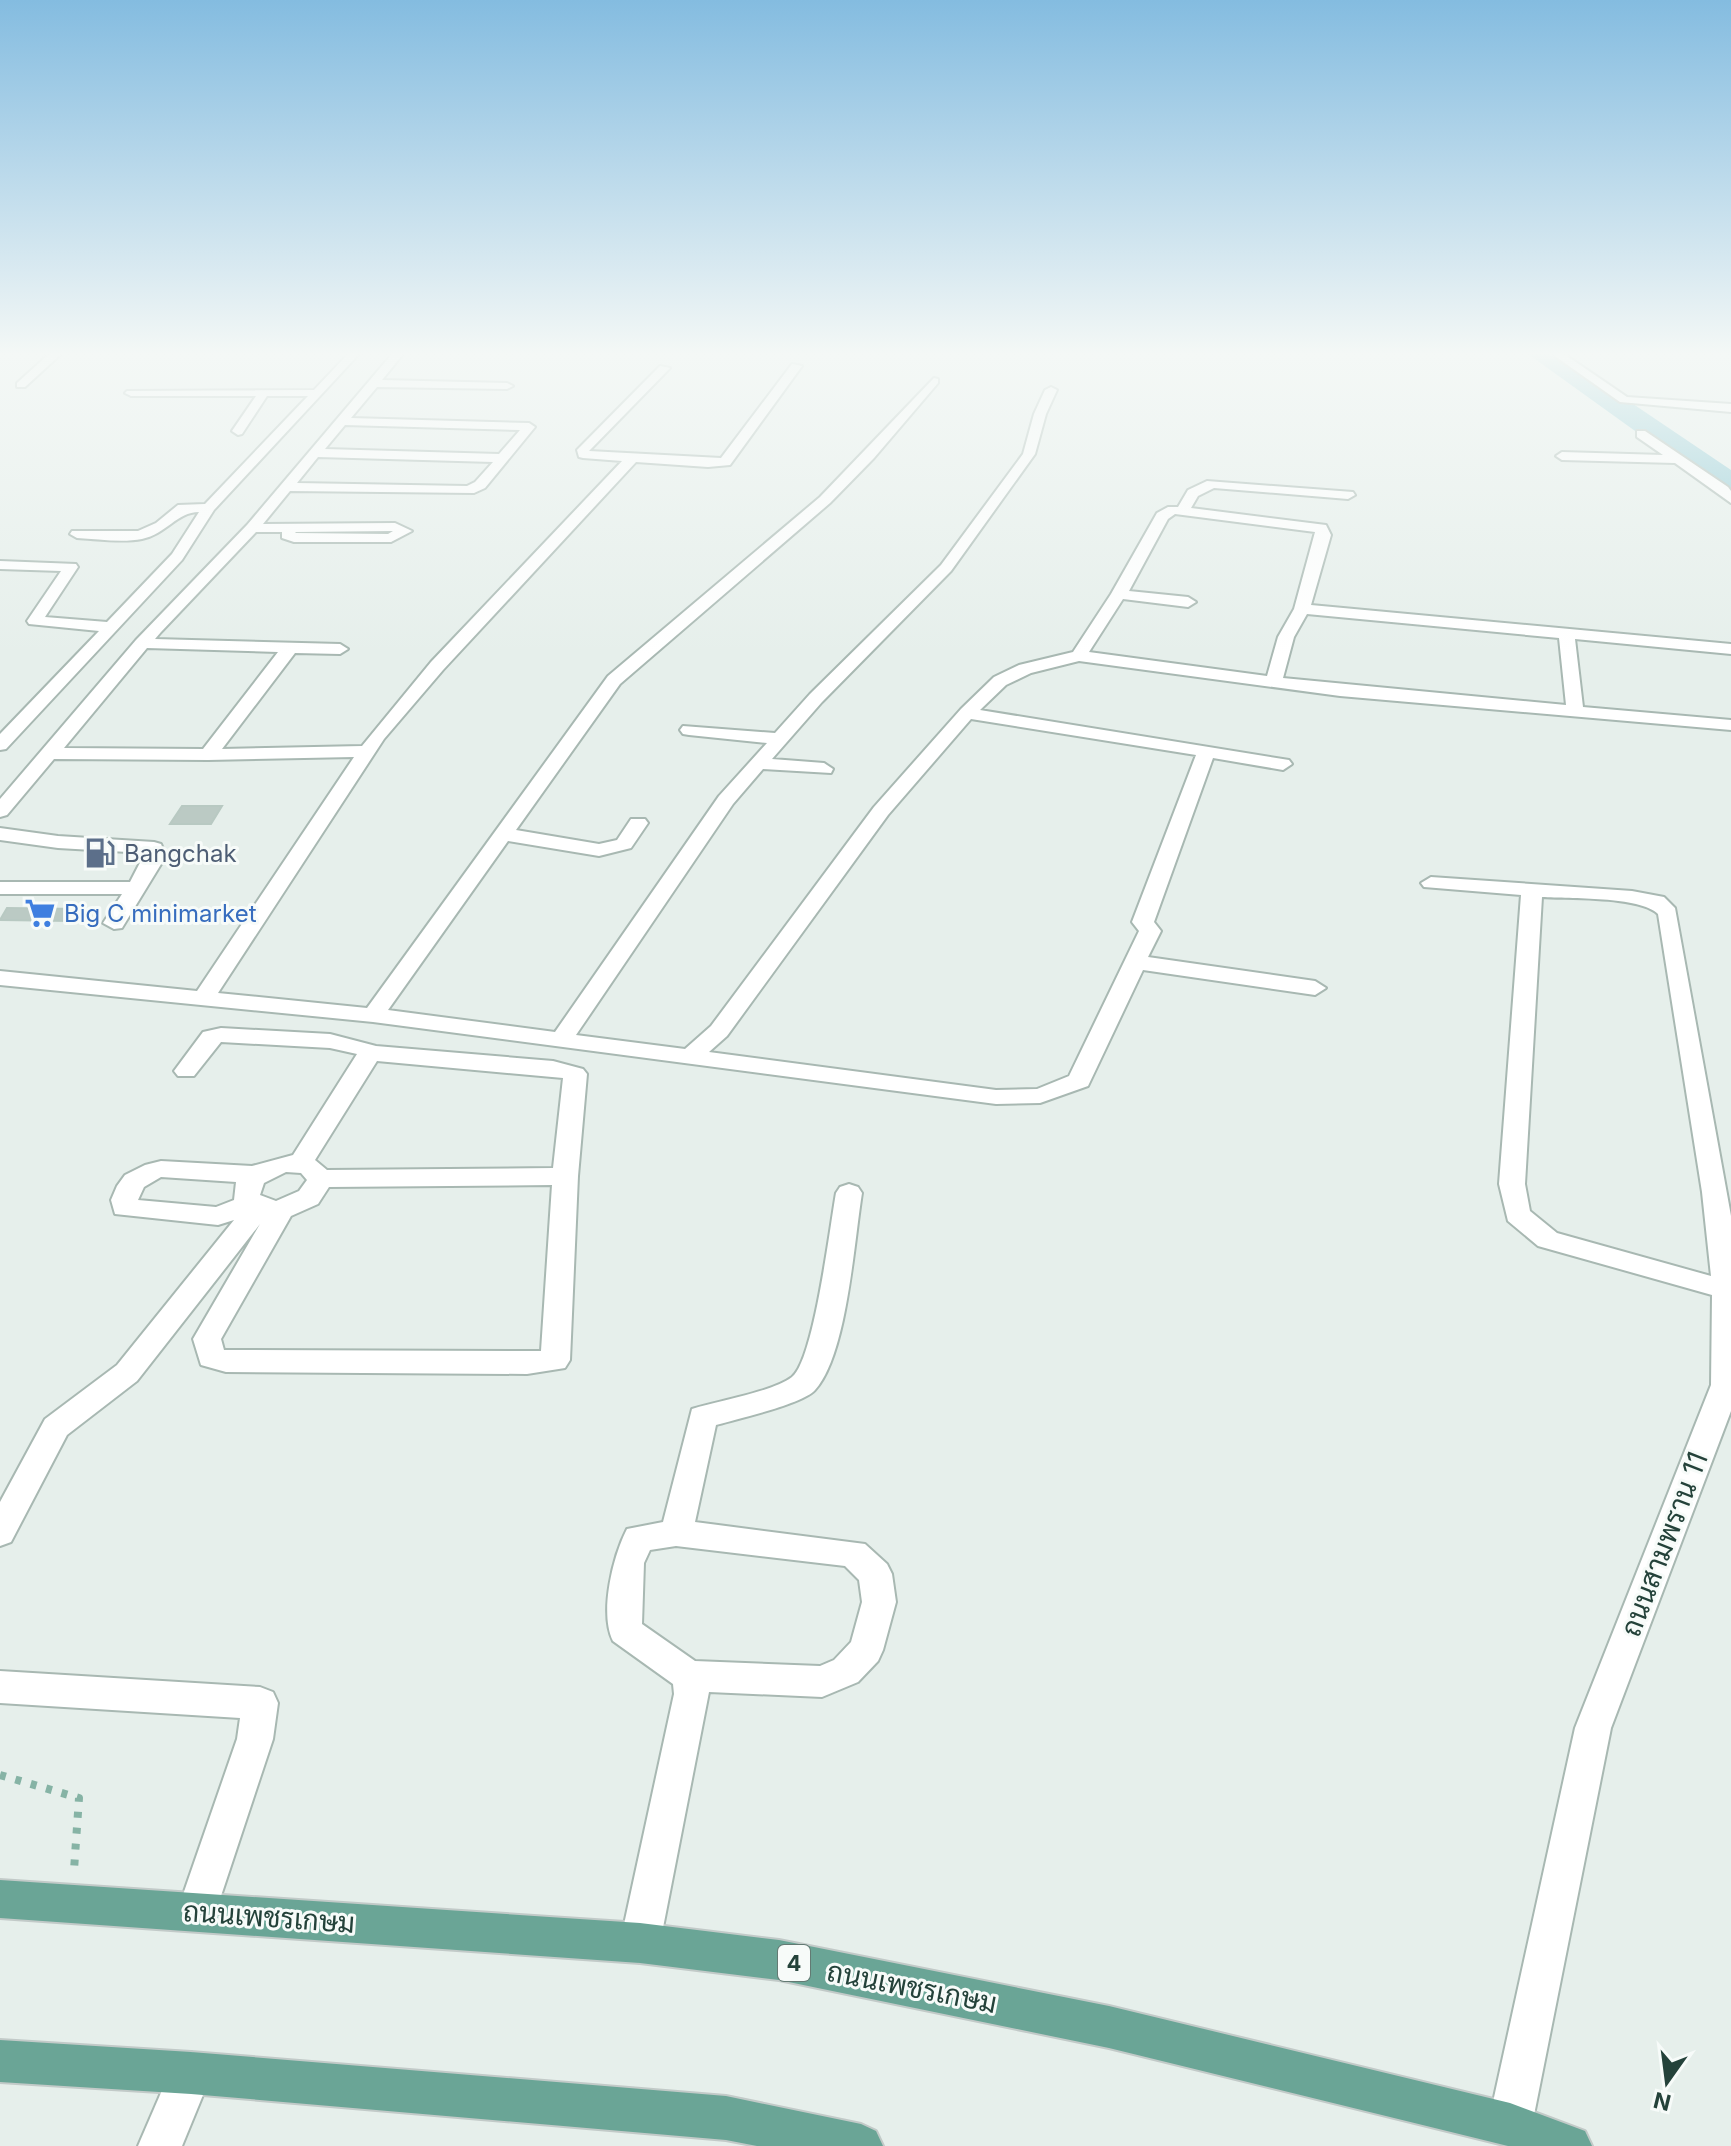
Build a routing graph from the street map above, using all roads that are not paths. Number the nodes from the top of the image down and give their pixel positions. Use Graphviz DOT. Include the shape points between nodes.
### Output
graph roads {
  1 [pos="259,454"];
  2 [pos="305,454"];
  3 [pos="457,454"];
  4 [pos="506,454"];
  5 [pos="584,454"];
  6 [pos="733,454"];
  7 [pos="871,454"];
  8 [pos="1029,454"];
  9 [pos="1672,454"];
  10 [pos="1562,456"];
  11 [pos="503,458"];
  12 [pos="632,458"];
  13 [pos="1680,459"];
  14 [pos="285,487"];
  15 [pos="1348,495"];
  16 [pos="1731,499"];
  17 [pos="209,508"];
  18 [pos="1183,510"];
  19 [pos="252,528"];
  20 [pos="291,528"];
  21 [pos="140,535"];
  22 [pos="81,545"];
  23 [pos="118,551"];
  24 [pos="0,565"];
  25 [pos="1119,594"];
  26 [pos="1188,602"];
  27 [pos="1302,609"];
  28 [pos="111,627"];
  29 [pos="1567,635"];
  30 [pos="142,643"];
  31 [pos="290,648"];
  32 [pos="340,649"];
  33 [pos="1731,649"];
  34 [pos="1079,656"];
  35 [pos="1273,683"];
  36 [pos="1575,711"];
  37 [pos="967,713"];
  38 [pos="1731,725"];
  39 [pos="689,730"];
  40 [pos="780,739"];
  41 [pos="0,745"];
  42 [pos="367,751"];
  43 [pos="1206,752"];
  44 [pos="50,753"];
  45 [pos="208,755"];
  46 [pos="760,763"];
  47 [pos="1283,764"];
  48 [pos="824,769"];
  49 [pos="0,811"];
  50 [pos="638,823"];
  51 [pos="0,834"];
  52 [pos="503,834"];
  53 [pos="1431,883"];
  54 [pos="0,888"];
  55 [pos="134,888"];
  56 [pos="1532,892"];
  57 [pos="114,923"];
  58 [pos="1134,962"];
  59 [pos="0,978"];
  60 [pos="1315,988"];
  61 [pos="205,996"];
  62 [pos="373,1015"];
  63 [pos="561,1040"];
  64 [pos="369,1053"];
  65 [pos="691,1056"];
  66 [pos="186,1071"];
  67 [pos="310,1171"];
  68 [pos="256,1175"];
  69 [pos="565,1176"];
  70 [pos="849,1193"];
  71 [pos="264,1207"];
  72 [pos="1728,1290"];
  73 [pos="0,1533"];
  74 [pos="676,1533"];
  75 [pos="689,1676"];
  76 [pos="0,1687"];
  77 [pos="0,1899"];
  78 [pos="197,1912"];
  79 [pos="640,1943"];
  80 [pos="0,2061"];
  81 [pos="191,2073"];
  82 [pos="1510,2125"];
  83 [pos="160,2146"];
  84 [pos="861,2146"];
  85 [pos="1570,2146"];
  1 -- 17 [label="street"];
  2 -- 14 [label="street"];
  3 -- 11 [label="street"];
  4 -- 11 [label="street"];
  5 -- 12 [label="street"];
  6 -- 12 [label="street" via="708,463"];
  7 -- 52 [label="street" via="825,500 614,680"];
  8 -- 40 [label="street" via="946,568"];
  9 -- 13 [label="street"];
  10 -- 13 [label="street"];
  11 -- 14 [label="street" via="469,490"];
  12 -- 42 [label="street" via="437,666"];
  13 -- 16 [label="street"];
  14 -- 19 [label="street"];
  15 -- 18 [label="street" via="1212,484 1193,493"];
  17 -- 21 [label="street" via="183,508"];
  17 -- 28 [label="street" via="177,557"];
  18 -- 25 [label="street" via="1165,512"];
  18 -- 27 [label="street" via="1321,528 1324,535"];
  19 -- 20 [label="street"];
  19 -- 30 [label="street"];
  20 -- 20 [label="street" via="395,527 405,531 391,538 294,538 287,535"];
  21 -- 22 [label="street"];
  21 -- 23 [label="street"];
  24 -- 28 [label="street" via="71,567 35,621"];
  25 -- 26 [label="street"];
  25 -- 34 [label="street"];
  27 -- 29 [label="street"];
  27 -- 35 [label="street" via="1286,637"];
  28 -- 41 [label="street"];
  29 -- 33 [label="street"];
  29 -- 36 [label="street"];
  30 -- 31 [label="street"];
  30 -- 44 [label="street"];
  31 -- 32 [label="street"];
  31 -- 45 [label="street"];
  34 -- 35 [label="street"];
  34 -- 37 [label="street" via="1009,676"];
  35 -- 36 [label="street"];
  36 -- 38 [label="street"];
  37 -- 43 [label="street"];
  37 -- 65 [label="street" via="881,811 719,1031"];
  39 -- 40 [label="street"];
  40 -- 46 [label="street"];
  42 -- 45 [label="street"];
  42 -- 61 [label="street"];
  43 -- 47 [label="street"];
  43 -- 58 [label="street" via="1143,922 1150,931"];
  44 -- 45 [label="street"];
  44 -- 49 [label="street"];
  46 -- 48 [label="street"];
  46 -- 63 [label="street" via="726,800"];
  50 -- 52 [label="street" via="624,844 599,850"];
  51 -- 55 [label="street" via="154,848 156,856"];
  52 -- 62 [label="street"];
  53 -- 56 [label="street, ถนนสามพราน 11"];
  54 -- 55 [label="street"];
  55 -- 57 [label="street"];
  56 -- 72 [label="street, ถนนสามพราน 11" via="1632,897 1657,901 1668,912"];
  56 -- 72 [label="street" via="1512,1184 1517,1215 1548,1240"];
  58 -- 60 [label="street"];
  58 -- 65 [label="street" via="1079,1081 1040,1096 996,1097"];
  59 -- 61 [label="street"];
  61 -- 62 [label="street"];
  62 -- 63 [label="street"];
  63 -- 65 [label="street"];
  64 -- 66 [label="street" via="330,1041 221,1035 211,1037"];
  64 -- 67 [label="street"];
  64 -- 69 [label="street" via="575,1074"];
  67 -- 68 [label="street" via="277,1165"];
  67 -- 69 [label="street"];
  67 -- 71 [label="street" via="318,1187 308,1198"];
  68 -- 71 [label="street" via="246,1190"];
  68 -- 71 [label="street" via="146,1171 124,1199 124,1208 218,1216"];
  69 -- 71 [label="street" via="555,1360 527,1363 242,1362 211,1357 207,1339"];
  70 -- 74 [label="street" via="823,1348 804,1384 703,1417"];
  71 -- 73 [label="street" via="127,1373 56,1427"];
  72 -- 82 [label="street, ถนนสามพราน 11" via="1726,1385 1593,1728"];
  74 -- 75 [label="street" via="638,1538 628,1563 625,1631"];
  74 -- 75 [label="street" via="853,1554 875,1574 879,1602 866,1650 846,1671 822,1682"];
  75 -- 79 [label="street" via="692,1694"];
  76 -- 78 [label="street" via="260,1703 255,1739"];
  77 -- 78 [label="main road, ถนนเพชรเกษม / 4"];
  78 -- 79 [label="main road, ถนนเพชรเกษม / 4"];
  79 -- 82 [label="main road, ถนนเพชรเกษม / 4" via="779,1960 1109,2027"];
  80 -- 81 [label="main road"];
  81 -- 83 [label="street"];
  81 -- 84 [label="main road" via="726,2118"];
  82 -- 85 [label="main road, ถนนเพชรเกษม / 4"];
}
